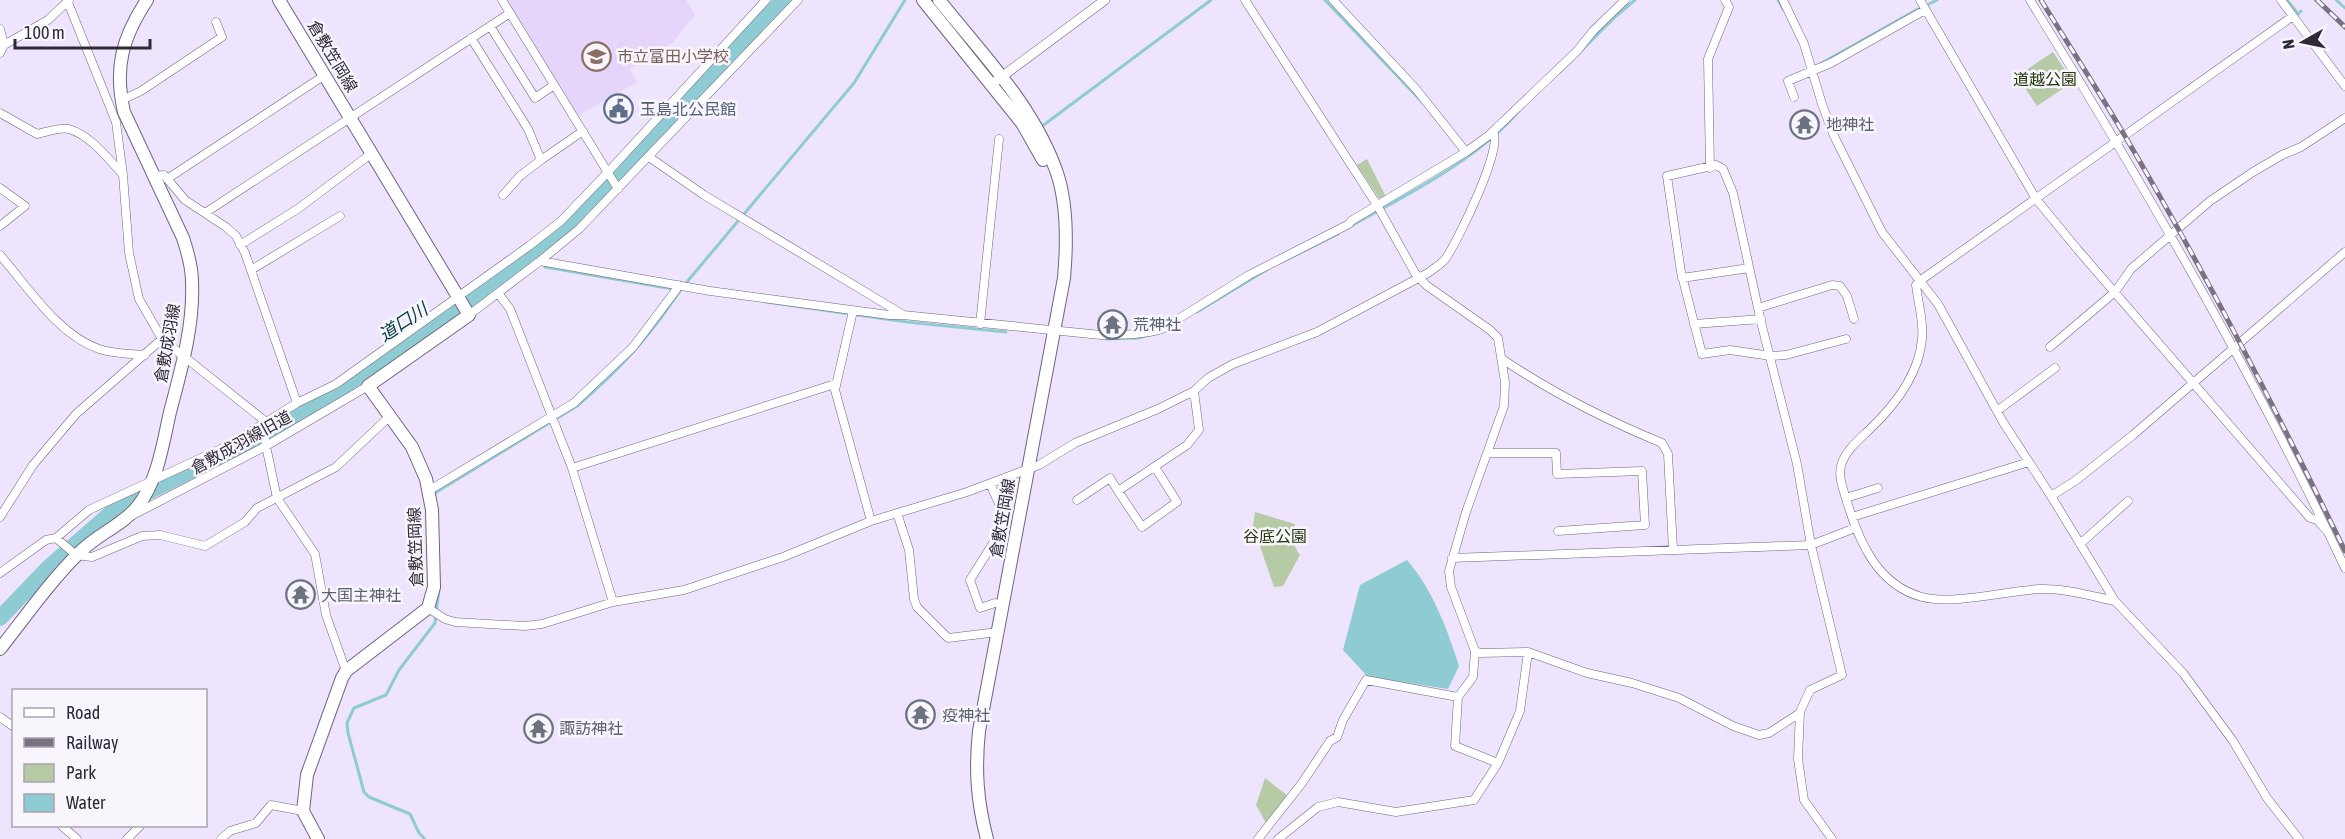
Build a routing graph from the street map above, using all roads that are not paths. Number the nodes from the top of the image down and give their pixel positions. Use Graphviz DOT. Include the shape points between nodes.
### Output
graph roads {
  1 [pos="68,0"];
  2 [pos="147,0"];
  3 [pos="279,0"];
  4 [pos="502,0"];
  5 [pos="766,0"];
  6 [pos="798,0"];
  7 [pos="923,0"];
  8 [pos="939,0"];
  9 [pos="1105,0"];
  10 [pos="1245,0"];
  11 [pos="1333,0"];
  12 [pos="1625,0"];
  13 [pos="1725,0"];
  14 [pos="1784,0"];
  15 [pos="1920,0"];
  16 [pos="2030,0"];
  17 [pos="2281,0"];
  18 [pos="1926,10"];
  19 [pos="510,13"];
  20 [pos="2293,16"];
  21 [pos="216,22"];
  22 [pos="490,26"];
  23 [pos="0,29"];
  24 [pos="471,38"];
  25 [pos="4,45"];
  26 [pos="0,53"];
  27 [pos="1812,72"];
  28 [pos="325,75"];
  29 [pos="997,81"];
  30 [pos="554,85"];
  31 [pos="2345,86"];
  32 [pos="1794,98"];
  33 [pos="122,100"];
  34 [pos="0,112"];
  35 [pos="350,117"];
  36 [pos="2345,118"];
  37 [pos="583,131"];
  38 [pos="1495,134"];
  39 [pos="136,137"];
  40 [pos="999,139"];
  41 [pos="2117,141"];
  42 [pos="120,143"];
  43 [pos="1466,152"];
  44 [pos="372,153"];
  45 [pos="649,157"];
  46 [pos="541,160"];
  47 [pos="1710,168"];
  48 [pos="608,173"];
  49 [pos="123,175"];
  50 [pos="154,176"];
  51 [pos="168,179"];
  52 [pos="0,188"];
  53 [pos="618,189"];
  54 [pos="503,195"];
  55 [pos="2036,199"];
  56 [pos="1379,208"];
  57 [pos="205,213"];
  58 [pos="340,216"];
  59 [pos="0,226"];
  60 [pos="2171,235"];
  61 [pos="240,245"];
  62 [pos="2345,252"];
  63 [pos="0,255"];
  64 [pos="540,261"];
  65 [pos="1749,268"];
  66 [pos="251,270"];
  67 [pos="1419,278"];
  68 [pos="1682,278"];
  69 [pos="1921,280"];
  70 [pos="678,285"];
  71 [pos="2115,292"];
  72 [pos="498,293"];
  73 [pos="463,306"];
  74 [pos="1758,308"];
  75 [pos="852,314"];
  76 [pos="903,315"];
  77 [pos="1761,319"];
  78 [pos="1854,319"];
  79 [pos="980,324"];
  80 [pos="1694,324"];
  81 [pos="1053,331"];
  82 [pos="162,339"];
  83 [pos="1846,339"];
  84 [pos="2050,347"];
  85 [pos="2232,348"];
  86 [pos="145,355"];
  87 [pos="1770,356"];
  88 [pos="184,357"];
  89 [pos="1502,359"];
  90 [pos="2055,368"];
  91 [pos="2192,382"];
  92 [pos="835,384"];
  93 [pos="368,386"];
  94 [pos="1194,391"];
  95 [pos="297,403"];
  96 [pos="1997,411"];
  97 [pos="390,416"];
  98 [pos="554,418"];
  99 [pos="264,424"];
  100 [pos="266,443"];
  101 [pos="1488,453"];
  102 [pos="2029,462"];
  103 [pos="1155,467"];
  104 [pos="572,468"];
  105 [pos="1028,470"];
  106 [pos="151,482"];
  107 [pos="990,484"];
  108 [pos="1878,488"];
  109 [pos="429,491"];
  110 [pos="1118,491"];
  111 [pos="2051,496"];
  112 [pos="277,498"];
  113 [pos="1846,498"];
  114 [pos="1077,500"];
  115 [pos="2128,501"];
  116 [pos="897,513"];
  117 [pos="0,517"];
  118 [pos="1852,518"];
  119 [pos="125,519"];
  120 [pos="871,521"];
  121 [pos="1855,528"];
  122 [pos="1558,531"];
  123 [pos="2328,532"];
  124 [pos="58,540"];
  125 [pos="2080,544"];
  126 [pos="1812,545"];
  127 [pos="1673,550"];
  128 [pos="74,554"];
  129 [pos="1452,558"];
  130 [pos="2345,568"];
  131 [pos="0,573"];
  132 [pos="2115,601"];
  133 [pos="613,602"];
  134 [pos="995,603"];
  135 [pos="434,612"];
  136 [pos="998,632"];
  137 [pos="0,649"];
  138 [pos="1475,651"];
  139 [pos="1528,652"];
  140 [pos="346,671"];
  141 [pos="1458,697"];
  142 [pos="1800,713"];
  143 [pos="1498,764"];
  144 [pos="303,811"];
  145 [pos="64,827"];
  146 [pos="138,827"];
  147 [pos="77,839"];
  148 [pos="127,839"];
  149 [pos="221,839"];
  150 [pos="318,839"];
  151 [pos="987,839"];
  152 [pos="1258,839"];
  153 [pos="1278,839"];
  154 [pos="1832,839"];
  155 [pos="2299,839"];
  1 -- 25 [label="street" via="48,20"];
  1 -- 42 [label="street" via="116,122"];
  2 -- 33 [label="main road, 倉敷成羽線" via="127,33 122,50"];
  3 -- 28 [label="main road, 倉敷笠岡線"];
  4 -- 19 [label="street"];
  5 -- 48 [label="street"];
  6 -- 45 [label="street"];
  7 -- 29 [label="main road, 倉敷笠岡線"];
  8 -- 29 [label="main road, 倉敷笠岡線"];
  9 -- 29 [label="street"];
  10 -- 56 [label="street"];
  11 -- 43 [label="street" via="1416,89"];
  12 -- 38 [label="street"];
  13 -- 47 [label="street" via="1729,7 1708,59"];
  14 -- 27 [label="street"];
  15 -- 18 [label="street"];
  16 -- 41 [label="street"];
  17 -- 20 [label="street"];
  18 -- 27 [label="street"];
  18 -- 55 [label="street"];
  19 -- 22 [label="street"];
  19 -- 30 [label="street"];
  20 -- 31 [label="street"];
  20 -- 41 [label="street"];
  21 -- 33 [label="street" via="222,37"];
  22 -- 24 [label="street"];
  22 -- 30 [label="street" via="535,98"];
  23 -- 25 [label="street"];
  24 -- 35 [label="street"];
  24 -- 46 [label="street" via="528,129"];
  25 -- 26 [label="street"];
  27 -- 32 [label="street" via="1788,81"];
  27 -- 69 [label="street" via="1847,166 1882,232"];
  28 -- 35 [label="main road, 倉敷笠岡線"];
  28 -- 51 [label="street"];
  29 -- 81 [label="main road, 倉敷笠岡線" via="1025,109 1057,175 1066,250"];
  30 -- 37 [label="street"];
  33 -- 39 [label="main road, 倉敷成羽線"];
  34 -- 49 [label="street" via="37,134 69,129 108,157"];
  35 -- 44 [label="main road, 倉敷笠岡線"];
  35 -- 57 [label="street"];
  36 -- 60 [label="street" via="2210,201"];
  37 -- 46 [label="street"];
  37 -- 48 [label="street"];
  38 -- 43 [label="street"];
  38 -- 67 [label="street" via="1485,177 1449,254"];
  39 -- 42 [label="street"];
  39 -- 50 [label="main road, 倉敷成羽線"];
  40 -- 79 [label="street"];
  41 -- 55 [label="street"];
  41 -- 60 [label="street"];
  42 -- 49 [label="street"];
  43 -- 56 [label="street"];
  44 -- 61 [label="street" via="299,208"];
  44 -- 73 [label="main road, 倉敷笠岡線"];
  45 -- 53 [label="street"];
  45 -- 76 [label="street" via="741,218"];
  46 -- 54 [label="street"];
  47 -- 65 [label="street" via="1716,165 1723,169 1733,193"];
  47 -- 68 [label="street" via="1667,176"];
  48 -- 53 [label="street"];
  48 -- 73 [label="street" via="561,221"];
  49 -- 82 [label="street" via="129,253 139,299"];
  50 -- 51 [label="street" via="164,175"];
  50 -- 88 [label="main road, 倉敷成羽線" via="190,259 192,304"];
  51 -- 57 [label="street" via="185,200"];
  52 -- 59 [label="street" via="25,206"];
  53 -- 64 [label="street"];
  55 -- 69 [label="street"];
  55 -- 71 [label="street"];
  56 -- 67 [label="street"];
  56 -- 81 [label="street" via="1249,275 1162,329 1132,335"];
  57 -- 61 [label="street" via="236,236"];
  58 -- 66 [label="street"];
  60 -- 71 [label="street" via="2131,269"];
  60 -- 85 [label="street"];
  61 -- 66 [label="street"];
  62 -- 85 [label="street"];
  63 -- 86 [label="street" via="66,332 100,349"];
  64 -- 70 [label="street"];
  64 -- 72 [label="street"];
  65 -- 68 [label="street"];
  65 -- 74 [label="street"];
  66 -- 95 [label="street"];
  67 -- 89 [label="street" via="1495,333"];
  67 -- 94 [label="street" via="1317,332 1233,364"];
  68 -- 80 [label="street"];
  69 -- 96 [label="street"];
  69 -- 113 [label="street" via="1916,285 1922,340 1916,365 1888,411 1847,453 1840,474"];
  70 -- 75 [label="street"];
  70 -- 98 [label="street" via="633,347"];
  71 -- 84 [label="street"];
  71 -- 91 [label="street"];
  72 -- 73 [label="street"];
  72 -- 98 [label="street" via="510,309"];
  73 -- 93 [label="main road"];
  73 -- 95 [label="street" via="336,384"];
  74 -- 77 [label="street"];
  74 -- 78 [label="street" via="1832,285 1840,286 1847,296"];
  75 -- 76 [label="street"];
  75 -- 92 [label="street"];
  76 -- 79 [label="street"];
  77 -- 80 [label="street"];
  77 -- 87 [label="street"];
  79 -- 81 [label="street"];
  80 -- 87 [label="street" via="1702,354 1730,350"];
  81 -- 105 [label="main road, 倉敷笠岡線"];
  82 -- 86 [label="street"];
  82 -- 88 [label="street"];
  83 -- 87 [label="street" via="1786,356"];
  85 -- 91 [label="street"];
  85 -- 123 [label="street"];
  86 -- 117 [label="street" via="69,422 33,465"];
  87 -- 126 [label="street"];
  88 -- 99 [label="street"];
  88 -- 106 [label="main road, 倉敷成羽線"];
  89 -- 101 [label="street" via="1505,398"];
  89 -- 127 [label="street" via="1545,388 1662,442 1668,454"];
  90 -- 96 [label="street"];
  91 -- 111 [label="street" via="2133,435"];
  91 -- 123 [label="street" via="2310,518"];
  92 -- 104 [label="street"];
  92 -- 120 [label="street"];
  93 -- 97 [label="main road, 倉敷笠岡線"];
  93 -- 100 [label="street, 倉敷成羽線旧道"];
  94 -- 103 [label="street" via="1199,430 1187,445"];
  94 -- 105 [label="street" via="1076,442"];
  95 -- 99 [label="street"];
  96 -- 102 [label="street"];
  97 -- 109 [label="main road, 倉敷笠岡線" via="412,447"];
  97 -- 112 [label="street" via="336,466"];
  98 -- 104 [label="street"];
  98 -- 109 [label="street"];
  99 -- 100 [label="street"];
  99 -- 106 [label="street"];
  100 -- 112 [label="street"];
  100 -- 119 [label="street, 倉敷成羽線旧道"];
  101 -- 122 [label="street" via="1556,453 1557,474 1642,471 1645,525"];
  101 -- 129 [label="street"];
  102 -- 111 [label="street"];
  102 -- 118 [label="street"];
  103 -- 110 [label="street"];
  103 -- 110 [label="street" via="1177,502 1142,527"];
  104 -- 133 [label="street"];
  105 -- 107 [label="street"];
  105 -- 136 [label="main road, 倉敷笠岡線"];
  106 -- 119 [label="main road, 倉敷成羽線" via="139,505"];
  106 -- 124 [label="street" via="89,510"];
  107 -- 116 [label="street"];
  107 -- 134 [label="street" via="1006,521 970,580 981,608"];
  108 -- 113 [label="street"];
  109 -- 135 [label="main road, 倉敷笠岡線"];
  110 -- 114 [label="street" via="1110,478"];
  111 -- 125 [label="street"];
  112 -- 128 [label="street" via="205,546 160,535 142,536 93,557"];
  112 -- 140 [label="street" via="315,554 326,615"];
  113 -- 118 [label="street"];
  115 -- 125 [label="street"];
  116 -- 120 [label="street"];
  116 -- 136 [label="street" via="909,550 917,607 948,638"];
  118 -- 121 [label="street"];
  119 -- 128 [label="main road, 倉敷成羽線"];
  120 -- 133 [label="street" via="783,557 684,590"];
  121 -- 126 [label="street"];
  121 -- 132 [label="street" via="1871,562 1895,583 1922,597 2041,589"];
  123 -- 130 [label="street"];
  124 -- 128 [label="street"];
  124 -- 131 [label="street" via="46,540"];
  125 -- 132 [label="street"];
  126 -- 127 [label="street"];
  126 -- 142 [label="street" via="1842,675 1810,690"];
  127 -- 129 [label="street"];
  128 -- 137 [label="main road, 倉敷成羽線"];
  129 -- 138 [label="street" via="1451,587"];
  132 -- 155 [label="street" via="2183,673"];
  133 -- 135 [label="street" via="525,626 455,622"];
  135 -- 140 [label="main road, 倉敷笠岡線"];
  136 -- 151 [label="main road, 倉敷笠岡線" via="975,771"];
  138 -- 139 [label="street"];
  138 -- 141 [label="street" via="1473,677"];
  139 -- 142 [label="street" via="1679,698 1733,726 1760,735"];
  139 -- 143 [label="street" via="1520,711"];
  140 -- 144 [label="main road, 倉敷笠岡線" via="307,775"];
  141 -- 143 [label="street" via="1455,746"];
  141 -- 152 [label="street" via="1366,680 1342,720 1337,737 1330,741"];
  142 -- 154 [label="street" via="1798,759 1804,800"];
  143 -- 153 [label="street" via="1474,800 1396,812 1338,802 1318,807"];
  144 -- 149 [label="street" via="271,805 256,823 230,831"];
  144 -- 150 [label="main road"];
  145 -- 147 [label="street"];
  146 -- 148 [label="street"];
}
